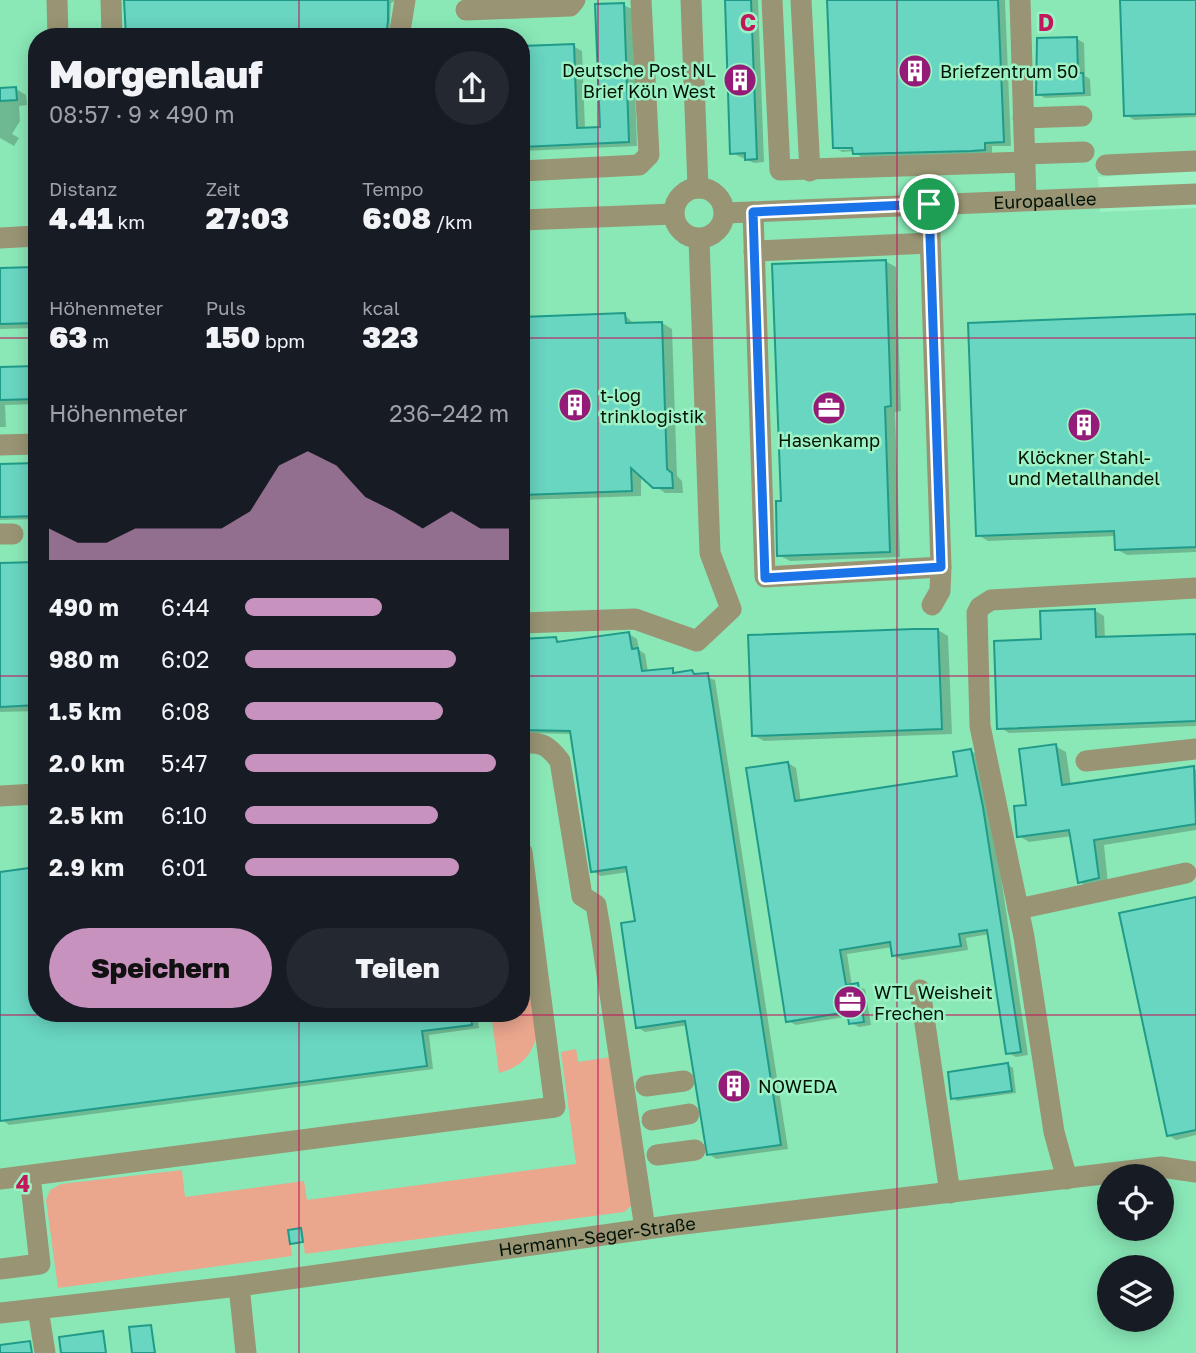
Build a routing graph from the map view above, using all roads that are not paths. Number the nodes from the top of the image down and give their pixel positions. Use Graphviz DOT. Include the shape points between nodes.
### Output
graph roads {
  1 [pos="57,0"];
  2 [pos="111,0"];
  3 [pos="405,0"];
  4 [pos="575,0"];
  5 [pos="641,0"];
  6 [pos="691,0"];
  7 [pos="772,0"];
  8 [pos="801,0"];
  9 [pos="1020,0"];
  10 [pos="467,9"];
  11 [pos="58,28"];
  12 [pos="112,28"];
  13 [pos="400,28"];
  14 [pos="1082,116"];
  15 [pos="1023,118"];
  16 [pos="1084,152"];
  17 [pos="1024,158"];
  18 [pos="1196,161"];
  19 [pos="1106,165"];
  20 [pos="530,171"];
  21 [pos="810,171"];
  22 [pos="698,188"];
  23 [pos="1196,194"];
  24 [pos="1026,200"];
  25 [pos="929,204"];
  26 [pos="753,212"];
  27 [pos="724,213"];
  28 [pos="674,214"];
  29 [pos="530,220"];
  30 [pos="28,236"];
  31 [pos="0,238"];
  32 [pos="699,239"];
  33 [pos="930,243"];
  34 [pos="754,251"];
  35 [pos="28,444"];
  36 [pos="0,445"];
  37 [pos="941,567"];
  38 [pos="1196,588"];
  39 [pos="932,605"];
  40 [pos="530,622"];
  41 [pos="530,743"];
  42 [pos="1196,749"];
  43 [pos="1086,761"];
  44 [pos="28,794"];
  45 [pos="0,796"];
  46 [pos="1186,873"];
  47 [pos="1018,909"];
  48 [pos="530,914"];
  49 [pos="920,990"];
  50 [pos="684,1081"];
  51 [pos="646,1086"];
  52 [pos="689,1114"];
  53 [pos="652,1119"];
  54 [pos="695,1150"];
  55 [pos="657,1155"];
  56 [pos="1196,1172"];
  57 [pos="30,1175"];
  58 [pos="0,1179"];
  59 [pos="1067,1179"];
  60 [pos="950,1193"];
  61 [pos="645,1229"];
  62 [pos="0,1269"];
  63 [pos="239,1286"];
  64 [pos="38,1308"];
  65 [pos="0,1313"];
  66 [pos="45,1353"];
  67 [pos="246,1353"];
  1 -- 11 [label="street"];
  2 -- 12 [label="street"];
  3 -- 13 [label="street"];
  4 -- 10 [label="street" via="570,6"];
  5 -- 20 [label="street" via="649,155 645,162"];
  6 -- 22 [label="street"];
  7 -- 21 [label="street" via="780,170"];
  8 -- 21 [label="street"];
  9 -- 15 [label="street"];
  14 -- 15 [label="street"];
  15 -- 17 [label="street"];
  16 -- 17 [label="street"];
  17 -- 21 [label="street"];
  17 -- 24 [label="street"];
  18 -- 19 [label="street"];
  22 -- 27 [label="street" via="716,194"];
  22 -- 28 [label="street" via="680,197"];
  23 -- 24 [label="street, Europaallee"];
  24 -- 25 [label="street, Europaallee"];
  25 -- 26 [label="street, Europaallee"];
  25 -- 33 [label="street"];
  26 -- 27 [label="street, Europaallee"];
  26 -- 34 [label="street"];
  27 -- 32 [label="street" via="718,230"];
  28 -- 29 [label="street"];
  28 -- 32 [label="street" via="681,231"];
  30 -- 31 [label="street"];
  32 -- 40 [label="street" via="710,553 732,609 697,640 635,619"];
  33 -- 34 [label="street"];
  33 -- 37 [label="street"];
  34 -- 37 [label="street" via="765,578"];
  35 -- 36 [label="street"];
  37 -- 39 [label="street" via="940,590"];
  38 -- 47 [label="street" via="991,600 980,607 976,618 980,726"];
  41 -- 61 [label="street" via="549,746 561,761 582,896 596,905"];
  42 -- 43 [label="street"];
  44 -- 45 [label="street"];
  46 -- 47 [label="street"];
  47 -- 59 [label="street" via="1054,1132"];
  48 -- 57 [label="street" via="555,1107"];
  49 -- 60 [label="street"];
  50 -- 51 [label="street"];
  52 -- 53 [label="street"];
  54 -- 55 [label="street"];
  56 -- 59 [label="street, Hermann-Seger-Straße" via="1161,1167"];
  57 -- 58 [label="street"];
  57 -- 62 [label="street" via="40,1264"];
  59 -- 60 [label="street, Hermann-Seger-Straße"];
  60 -- 61 [label="street, Hermann-Seger-Straße"];
  61 -- 63 [label="street, Hermann-Seger-Straße"];
  63 -- 64 [label="street, Hermann-Seger-Straße"];
  63 -- 67 [label="street"];
  64 -- 65 [label="street, Hermann-Seger-Straße"];
  64 -- 66 [label="street"];
}
